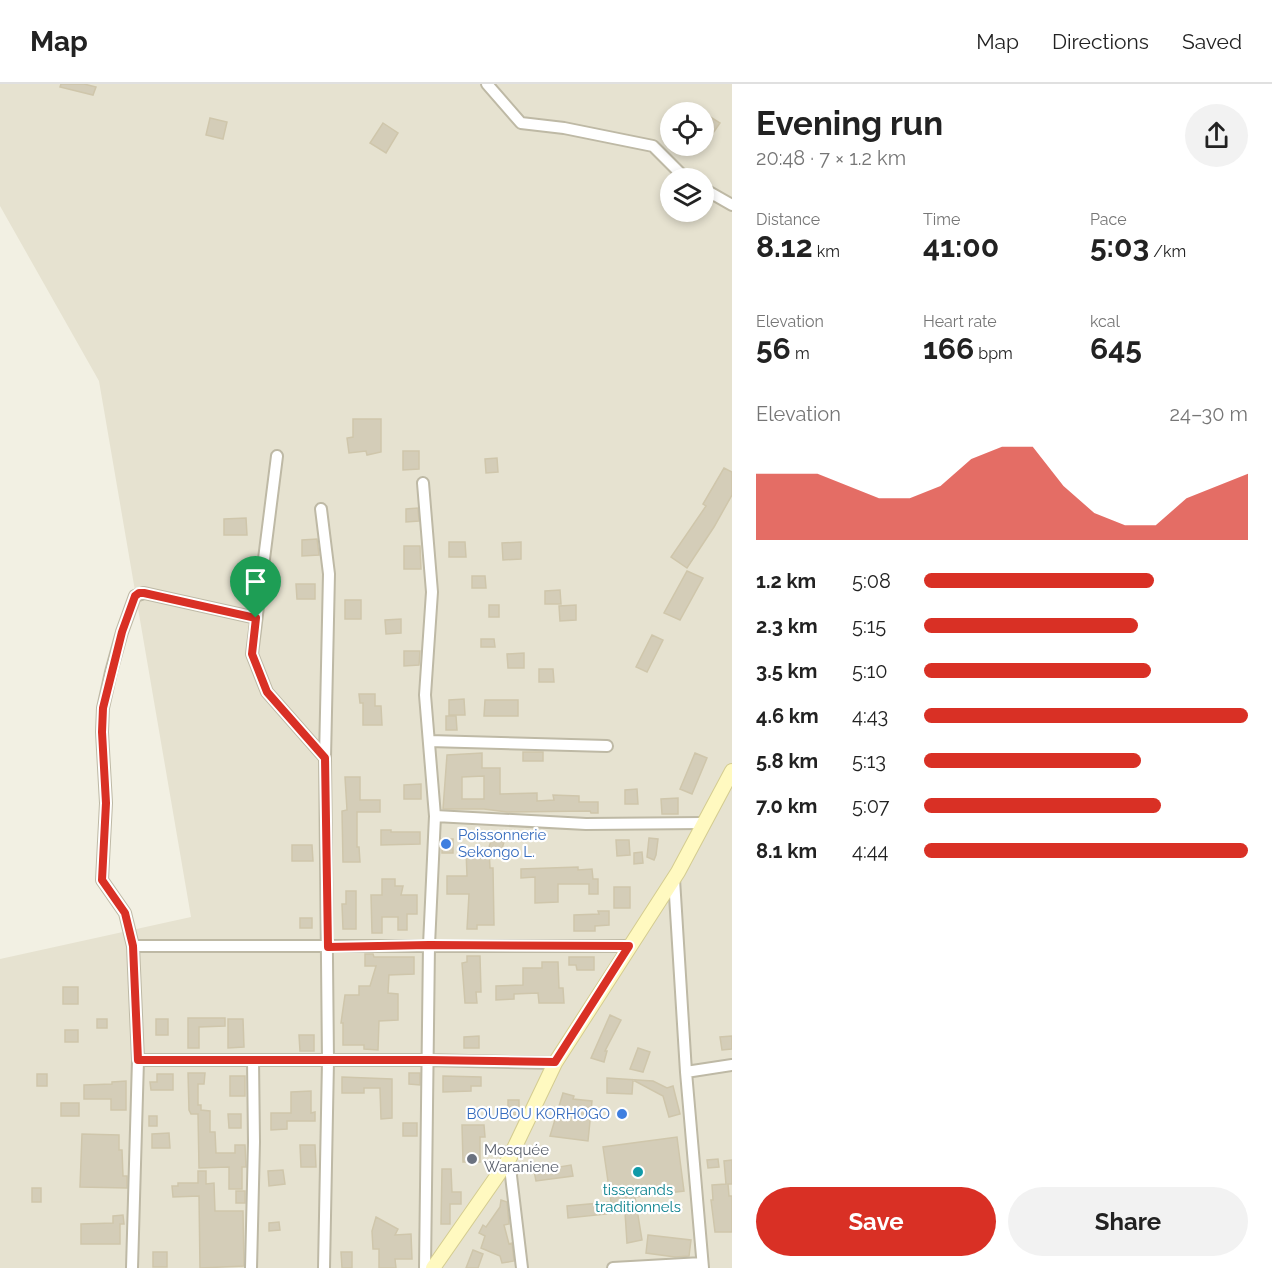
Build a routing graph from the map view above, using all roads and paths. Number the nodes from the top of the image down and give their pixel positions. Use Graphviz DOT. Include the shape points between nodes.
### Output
graph roads {
  1 [pos="487,84"];
  2 [pos="675,168"];
  3 [pos="714,195"];
  4 [pos="732,205"];
  5 [pos="277,456"];
  6 [pos="423,483"];
  7 [pos="321,509"];
  8 [pos="256,618"];
  9 [pos="429,741"];
  10 [pos="607,746"];
  11 [pos="325,758"];
  12 [pos="732,771"];
  13 [pos="435,816"];
  14 [pos="704,823"];
  15 [pos="674,879"];
  16 [pos="429,945"];
  17 [pos="133,946"];
  18 [pos="629,946"];
  19 [pos="328,947"];
  20 [pos="138,1060"];
  21 [pos="253,1060"];
  22 [pos="428,1060"];
  23 [pos="328,1061"];
  24 [pos="555,1062"];
  25 [pos="732,1065"];
  26 [pos="686,1072"];
  27 [pos="509,1159"];
  28 [pos="703,1265"];
  29 [pos="132,1268"];
  30 [pos="251,1268"];
  31 [pos="324,1268"];
  32 [pos="425,1268"];
  33 [pos="433,1268"];
  34 [pos="522,1268"];
  35 [pos="614,1268"];
  1 -- 2 [label="street" via="521,123 653,146"];
  3 -- 4 [label="street"];
  5 -- 8 [label="street"];
  6 -- 9 [label="street" via="432,592 425,695"];
  7 -- 11 [label="street" via="329,574"];
  8 -- 11 [label="street" via="252,654 267,692"];
  8 -- 17 [label="street" via="144,593 135,596 103,708 102,732 106,803 102,880 125,913"];
  9 -- 10 [label="street"];
  9 -- 13 [label="street"];
  11 -- 19 [label="street"];
  12 -- 14 [label="street"];
  13 -- 14 [label="street" via="586,824"];
  13 -- 16 [label="street"];
  14 -- 15 [label="street"];
  15 -- 18 [label="street"];
  15 -- 26 [label="street"];
  16 -- 18 [label="street"];
  16 -- 19 [label="street"];
  16 -- 22 [label="street"];
  17 -- 19 [label="street"];
  17 -- 20 [label="street"];
  18 -- 24 [label="street"];
  19 -- 23 [label="street"];
  20 -- 21 [label="street"];
  20 -- 29 [label="street"];
  21 -- 23 [label="street"];
  21 -- 30 [label="street"];
  22 -- 23 [label="street"];
  22 -- 24 [label="street"];
  22 -- 32 [label="street"];
  23 -- 31 [label="street"];
  24 -- 27 [label="street"];
  25 -- 26 [label="street"];
  26 -- 28 [label="street"];
  27 -- 33 [label="street"];
  27 -- 34 [label="street"];
  28 -- 35 [label="street"];
}
